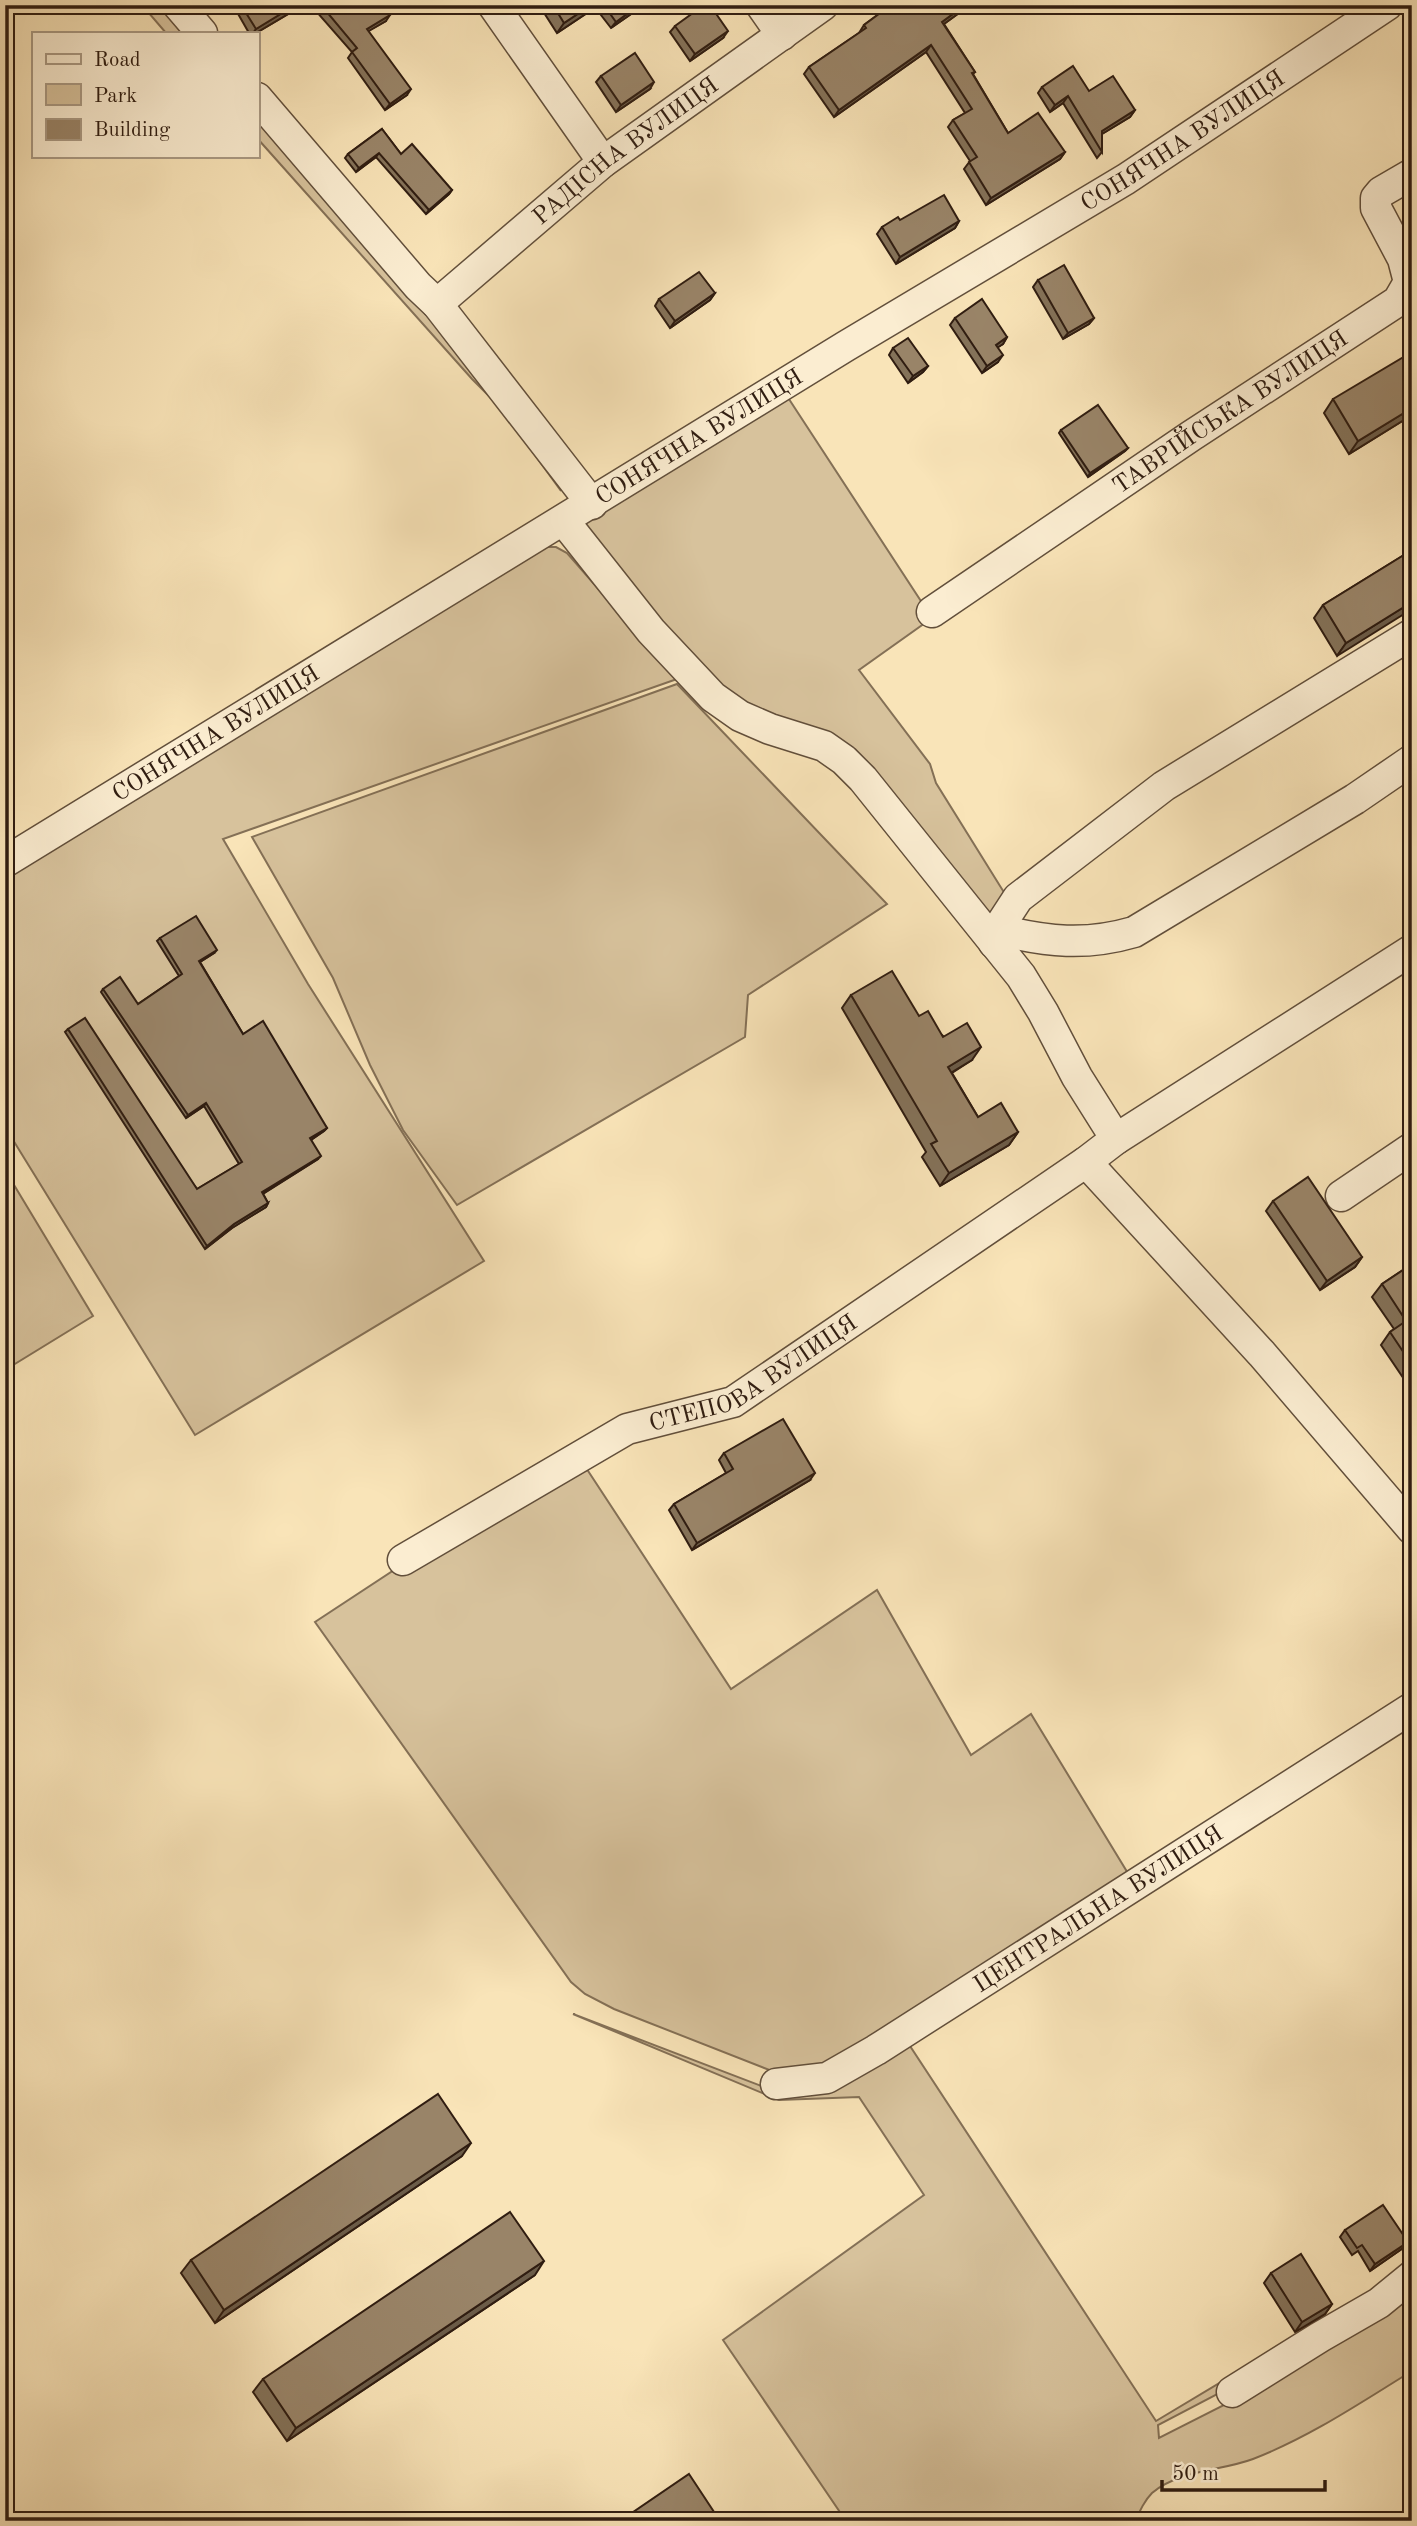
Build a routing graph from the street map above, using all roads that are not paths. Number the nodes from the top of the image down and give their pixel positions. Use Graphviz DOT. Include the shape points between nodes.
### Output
graph roads {
  1 [pos="178,5"];
  2 [pos="493,5"];
  3 [pos="761,5"];
  4 [pos="823,5"];
  5 [pos="1387,5"];
  6 [pos="201,32"];
  7 [pos="782,35"];
  8 [pos="259,100"];
  9 [pos="603,163"];
  10 [pos="1412,174"];
  11 [pos="437,304"];
  12 [pos="592,504"];
  13 [pos="564,521"];
  14 [pos="932,612"];
  15 [pos="1412,634"];
  16 [pos="1412,760"];
  17 [pos="5,862"];
  18 [pos="959,897"];
  19 [pos="1018,898"];
  20 [pos="997,936"];
  21 [pos="1412,950"];
  22 [pos="1116,1139"];
  23 [pos="1412,1148"];
  24 [pos="1086,1161"];
  25 [pos="1341,1196"];
  26 [pos="1412,1528"];
  27 [pos="403,1560"];
  28 [pos="1412,1709"];
  29 [pos="776,2084"];
  30 [pos="1412,2276"];
  31 [pos="1232,2392"];
  1 -- 6 [label="street"];
  2 -- 9 [label="street"];
  3 -- 7 [label="street"];
  4 -- 7 [label="street, РАДІСНА ВУЛИЦЯ"];
  5 -- 12 [label="street, СОНЯЧНА ВУЛИЦЯ" via="1126,179"];
  7 -- 9 [label="street, РАДІСНА ВУЛИЦЯ"];
  8 -- 11 [label="street"];
  9 -- 11 [label="street, РАДІСНА ВУЛИЦЯ"];
  10 -- 14 [label="street, ТАВРІЙСЬКА ВУЛИЦЯ" via="1376,198 1376,208 1403,259 1409,282 1398,301"];
  11 -- 12 [label="street"];
  12 -- 13 [label="street, СОНЯЧНА ВУЛИЦЯ"];
  13 -- 17 [label="street, СОНЯЧНА ВУЛИЦЯ"];
  13 -- 18 [label="street" via="651,631 713,697 740,716 824,746 844,760"];
  15 -- 19 [label="street" via="1164,786"];
  16 -- 20 [label="street" via="1134,932 1080,942"];
  18 -- 19 [label="street"];
  18 -- 20 [label="street"];
  19 -- 20 [label="street"];
  20 -- 22 [label="street"];
  21 -- 22 [label="street, СТЕПОВА ВУЛИЦЯ"];
  22 -- 24 [label="street, СТЕПОВА ВУЛИЦЯ"];
  23 -- 25 [label="street"];
  24 -- 26 [label="street"];
  24 -- 27 [label="street, СТЕПОВА ВУЛИЦЯ" via="733,1402 627,1429"];
  28 -- 29 [label="street, ЦЕНТРАЛЬНА ВУЛИЦЯ" via="876,2050 827,2078"];
  30 -- 31 [label="street" via="1380,2303"];
}
